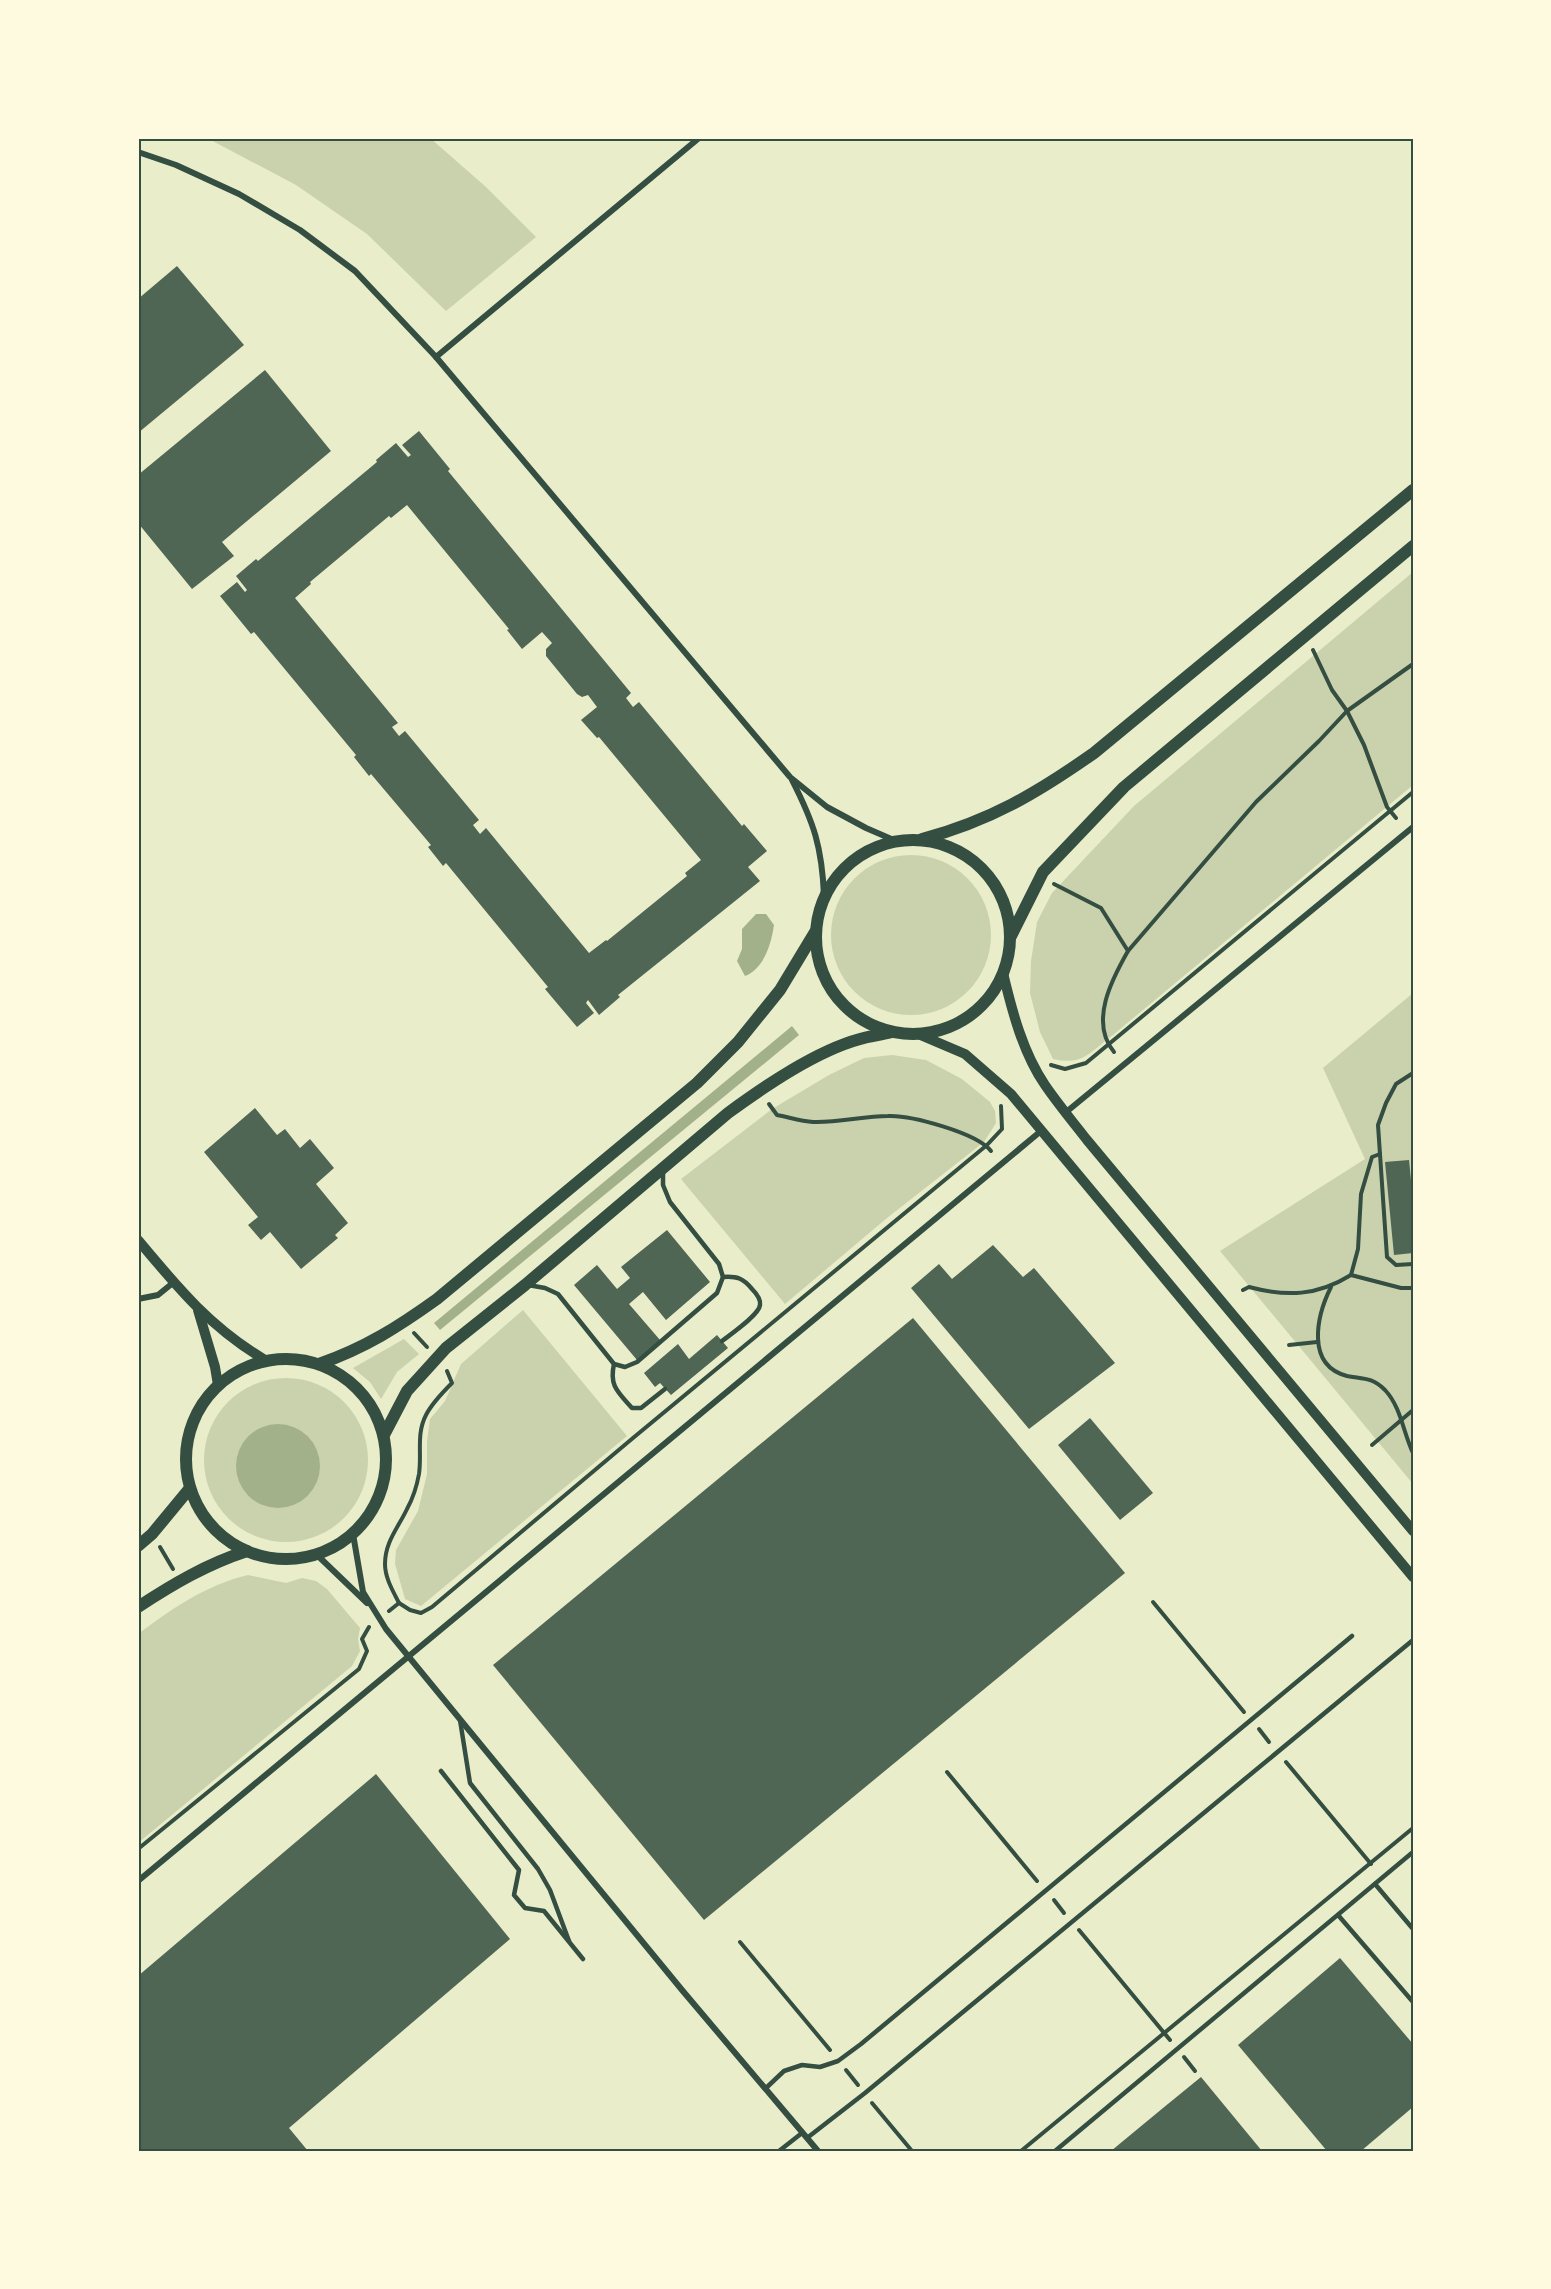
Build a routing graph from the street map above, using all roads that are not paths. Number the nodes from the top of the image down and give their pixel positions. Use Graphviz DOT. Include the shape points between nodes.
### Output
graph roads {
  1 [pos="699,138"];
  2 [pos="138,152"];
  3 [pos="436,357"];
  4 [pos="1413,490"];
  5 [pos="1413,546"];
  6 [pos="790,777"];
  7 [pos="1413,827"];
  8 [pos="920,840"];
  9 [pos="896,841"];
  10 [pos="824,896"];
  11 [pos="815,932"];
  12 [pos="1011,936"];
  13 [pos="1004,974"];
  14 [pos="892,1032"];
  15 [pos="918,1034"];
  16 [pos="1065,1113"];
  17 [pos="1041,1131"];
  18 [pos="663,1169"];
  19 [pos="139,1243"];
  20 [pos="723,1277"];
  21 [pos="174,1282"];
  22 [pos="525,1285"];
  23 [pos="138,1299"];
  24 [pos="198,1310"];
  25 [pos="723,1341"];
  26 [pos="265,1360"];
  27 [pos="319,1364"];
  28 [pos="614,1364"];
  29 [pos="218,1385"];
  30 [pos="665,1389"];
  31 [pos="384,1435"];
  32 [pos="190,1488"];
  33 [pos="1413,1531"];
  34 [pos="353,1534"];
  35 [pos="138,1546"];
  36 [pos="247,1551"];
  37 [pos="316,1554"];
  38 [pos="1413,1577"];
  39 [pos="138,1607"];
  40 [pos="373,1610"];
  41 [pos="1352,1636"];
  42 [pos="1413,1640"];
  43 [pos="409,1657"];
  44 [pos="460,1720"];
  45 [pos="441,1771"];
  46 [pos="1413,1852"];
  47 [pos="138,1881"];
  48 [pos="1375,1884"];
  49 [pos="1338,1915"];
  50 [pos="1413,1929"];
  51 [pos="569,1941"];
  52 [pos="584,1959"];
  53 [pos="1413,2002"];
  54 [pos="765,2089"];
  55 [pos="804,2136"];
  56 [pos="779,2151"];
  57 [pos="818,2151"];
  58 [pos="1055,2151"];
  1 -- 3 [label="street"];
  2 -- 3 [label="street" via="239,194 300,230 355,271"];
  3 -- 6 [label="street"];
  4 -- 8 [label="main road" via="1075,766 992,816"];
  5 -- 12 [label="main road" via="1124,787 1043,872"];
  6 -- 9 [label="street" via="827,807"];
  6 -- 10 [label="street" via="812,819 823,862"];
  7 -- 16 [label="street"];
  8 -- 9 [label="main road"];
  8 -- 12 [label="main road" via="953,848 989,876 1006,906"];
  9 -- 10 [label="main road" via="874,847 856,858"];
  10 -- 11 [label="main road"];
  11 -- 14 [label="main road" via="818,963 839,1002 866,1022"];
  11 -- 27 [label="main road" via="780,990 738,1042 697,1083 405,1323 344,1356"];
  12 -- 13 [label="main road"];
  13 -- 15 [label="main road" via="975,1012 948,1028"];
  13 -- 16 [label="street" via="1037,1072"];
  14 -- 15 [label="main road"];
  14 -- 18 [label="main road" via="832,1049 761,1089"];
  15 -- 17 [label="street" via="965,1054 1011,1094"];
  16 -- 33 [label="street"];
  17 -- 38 [label="street"];
  17 -- 43 [label="street"];
  18 -- 20 [label="lane" via="663,1185 670,1202 719,1264"];
  18 -- 22 [label="main road"];
  19 -- 21 [label="street"];
  20 -- 25 [label="lane" via="745,1280 759,1297 760,1306"];
  20 -- 28 [label="lane" via="717,1293 637,1362 626,1367"];
  21 -- 23 [label="street" via="158,1295"];
  21 -- 24 [label="street"];
  22 -- 28 [label="lane" via="558,1294"];
  22 -- 31 [label="main road" via="436,1358 407,1391"];
  24 -- 26 [label="street"];
  24 -- 29 [label="street"];
  26 -- 27 [label="main road" via="296,1359"];
  26 -- 29 [label="main road" via="234,1373"];
  27 -- 31 [label="main road" via="342,1376 368,1400"];
  28 -- 30 [label="lane" via="611,1377 616,1391 632,1408 641,1408"];
  29 -- 32 [label="main road" via="200,1407 189,1433 186,1461"];
  31 -- 34 [label="main road" via="387,1462 382,1489 371,1513"];
  32 -- 35 [label="main road"];
  32 -- 36 [label="main road" via="203,1516 224,1538"];
  34 -- 37 [label="main road"];
  34 -- 40 [label="street" via="363,1592"];
  36 -- 37 [label="main road" via="278,1559"];
  36 -- 39 [label="main road" via="179,1580"];
  37 -- 40 [label="street"];
  40 -- 43 [label="street"];
  41 -- 54 [label="lane" via="838,2061 784,2071"];
  42 -- 55 [label="lane" via="865,2093"];
  43 -- 44 [label="street"];
  43 -- 47 [label="street"];
  44 -- 51 [label="lane" via="470,1783 538,1869"];
  44 -- 54 [label="street"];
  45 -- 51 [label="lane" via="519,1870 514,1895 525,1908 544,1911"];
  46 -- 48 [label="lane"];
  48 -- 49 [label="lane"];
  48 -- 50 [label="lane"];
  49 -- 53 [label="lane"];
  49 -- 58 [label="lane"];
  51 -- 52 [label="lane"];
  54 -- 55 [label="street"];
  55 -- 56 [label="lane"];
  55 -- 57 [label="street"];
}
